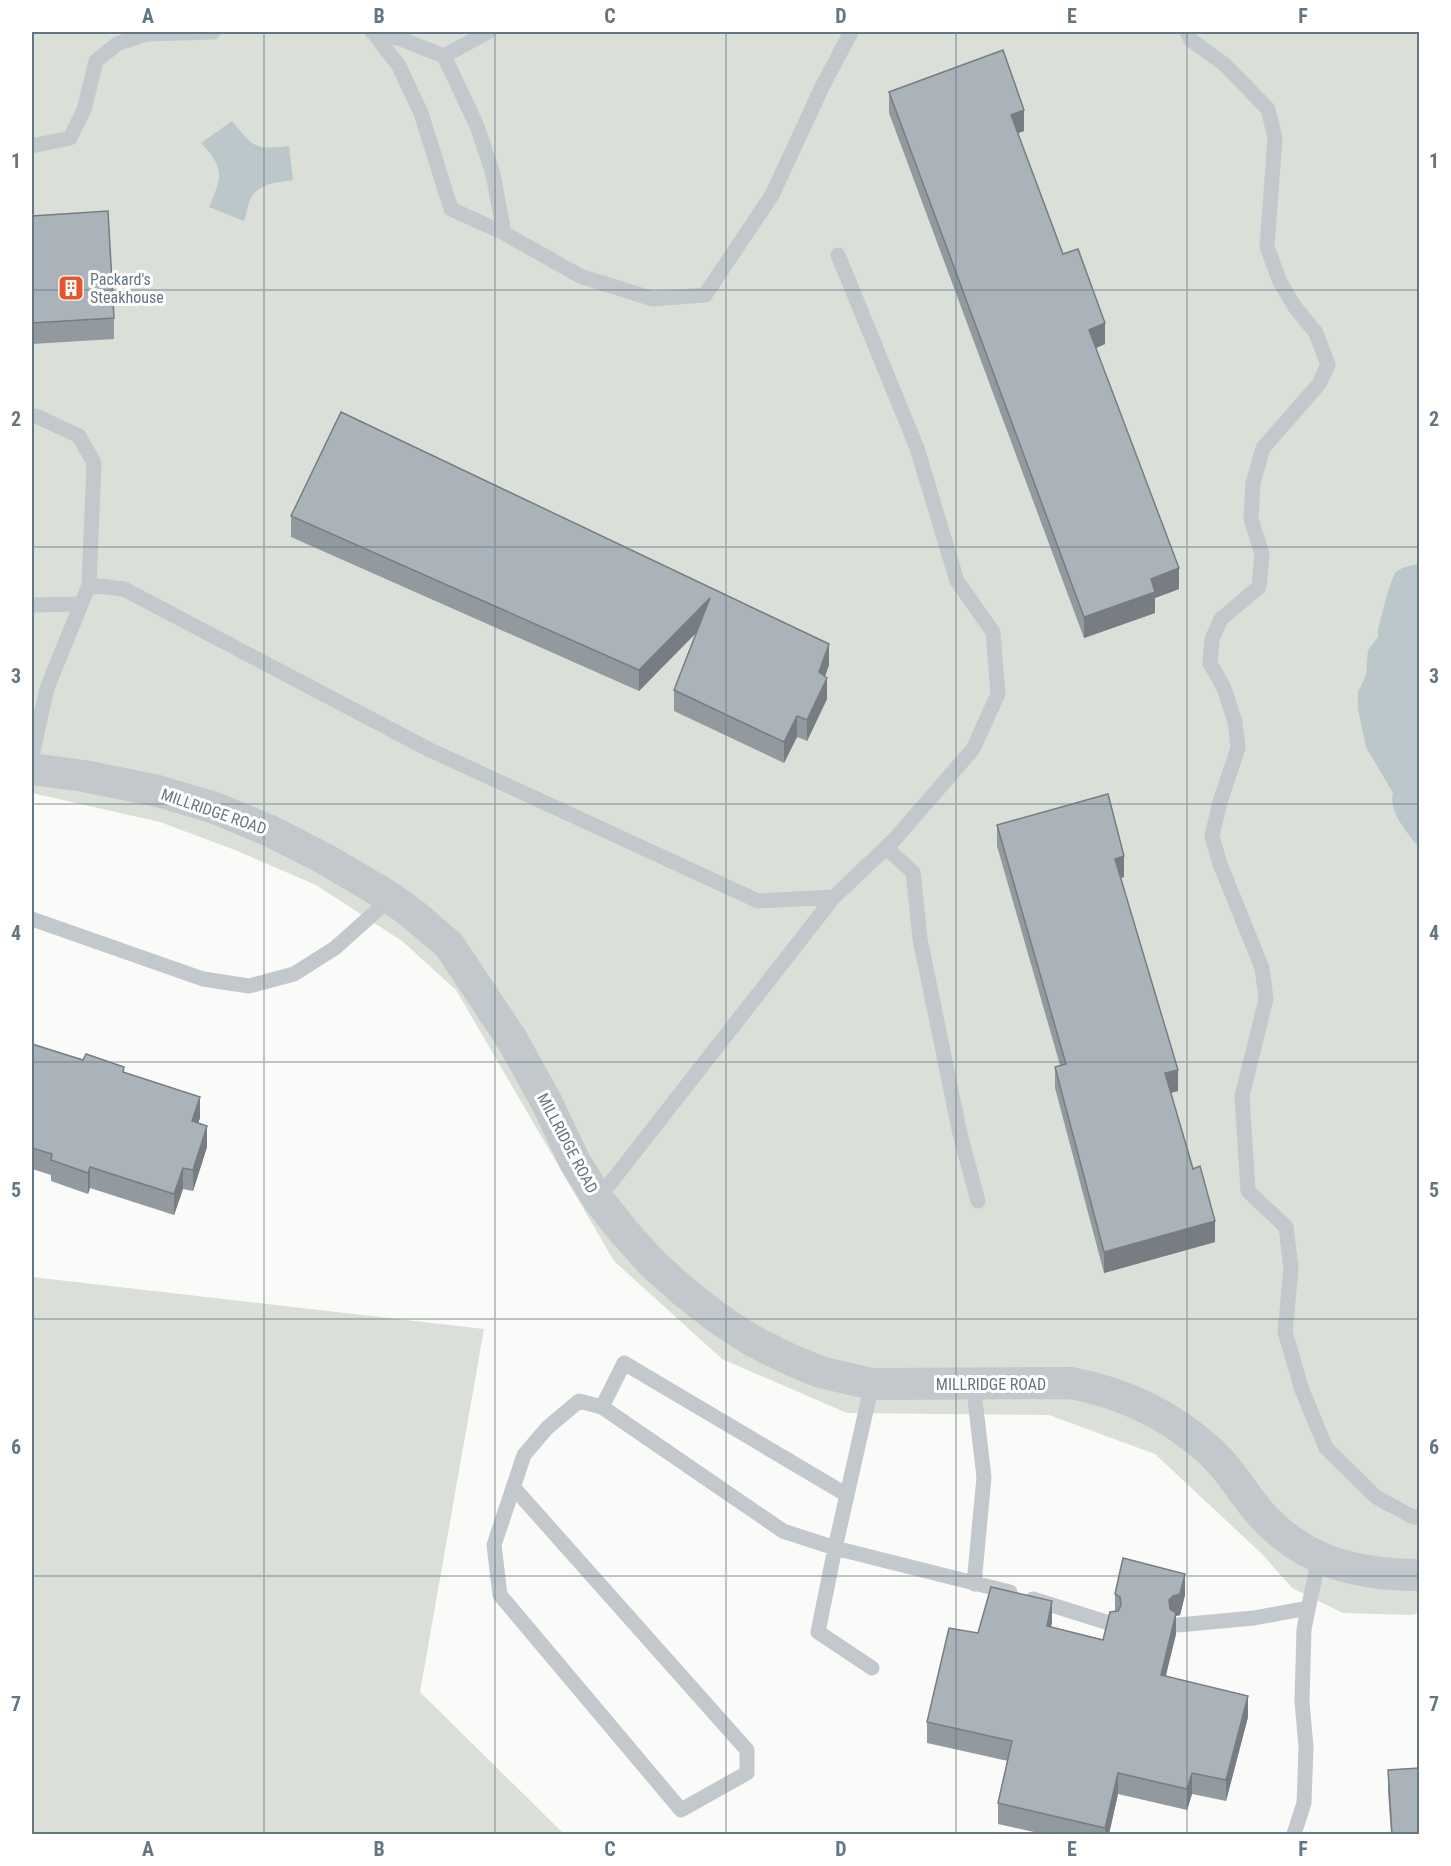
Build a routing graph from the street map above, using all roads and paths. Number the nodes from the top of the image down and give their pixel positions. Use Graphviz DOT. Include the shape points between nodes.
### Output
graph roads {
  1 [pos="213,32"];
  2 [pos="373,32"];
  3 [pos="488,32"];
  4 [pos="851,32"];
  5 [pos="1187,32"];
  6 [pos="119,38"];
  7 [pos="444,56"];
  8 [pos="32,146"];
  9 [pos="504,233"];
  10 [pos="838,255"];
  11 [pos="32,417"];
  12 [pos="89,585"];
  13 [pos="81,604"];
  14 [pos="32,605"];
  15 [pos="32,756"];
  16 [pos="32,769"];
  17 [pos="886,848"];
  18 [pos="834,897"];
  19 [pos="391,898"];
  20 [pos="32,919"];
  21 [pos="598,1199"];
  22 [pos="978,1201"];
  23 [pos="973,1383"];
  24 [pos="872,1384"];
  25 [pos="602,1407"];
  26 [pos="514,1488"];
  27 [pos="847,1495"];
  28 [pos="1419,1518"];
  29 [pos="835,1548"];
  30 [pos="1319,1557"];
  31 [pos="1419,1575"];
  32 [pos="974,1584"];
  33 [pos="1308,1608"];
  34 [pos="1112,1624"];
  35 [pos="1178,1625"];
  36 [pos="872,1668"];
  37 [pos="1294,1834"];
  1 -- 6 [label="lane"];
  2 -- 7 [label="lane"];
  2 -- 9 [label="lane" via="399,66 421,113 451,209"];
  3 -- 7 [label="lane"];
  4 -- 9 [label="lane" via="772,195 705,295 653,299 580,276"];
  5 -- 28 [label="lane" via="1191,40 1224,64 1268,109 1275,138 1267,247 1280,282 1316,333 1328,365 1319,384 1263,448 1253,483 1251,519 1262,554 1259,588 1221,619 1212,639 1210,663 1224,688 1238,748 1212,836 1262,968 1266,999 1242,1096 1248,1191 1286,1227 1291,1269 1285,1332 1302,1390 1326,1448 1376,1497"];
  6 -- 8 [label="lane" via="96,61 84,110 70,138"];
  7 -- 9 [label="lane" via="477,126 494,174"];
  10 -- 17 [label="lane" via="917,448 957,581 993,632 998,694 973,749"];
  11 -- 12 [label="lane" via="80,436 94,463"];
  12 -- 13 [label="lane"];
  12 -- 18 [label="lane" via="124,589 428,749 758,901"];
  13 -- 14 [label="lane"];
  13 -- 15 [label="lane" via="47,688"];
  16 -- 19 [label="street, MILLRIDGE ROAD" via="158,791 215,808 325,859"];
  17 -- 18 [label="lane"];
  17 -- 22 [label="lane" via="913,872 922,951"];
  18 -- 21 [label="lane"];
  19 -- 20 [label="lane" via="335,948 294,974 249,986 204,979"];
  19 -- 21 [label="street, MILLRIDGE ROAD" via="449,945 511,1038"];
  21 -- 24 [label="street, MILLRIDGE ROAD" via="652,1263 716,1317 789,1359 820,1372"];
  23 -- 24 [label="street, MILLRIDGE ROAD"];
  23 -- 30 [label="street, MILLRIDGE ROAD" via="1071,1383 1136,1402 1174,1422 1211,1452 1266,1519 1283,1535"];
  23 -- 32 [label="lane" via="984,1477"];
  24 -- 27 [label="lane"];
  25 -- 26 [label="lane" via="579,1401 547,1428 524,1455"];
  25 -- 27 [label="lane" via="624,1363"];
  25 -- 29 [label="lane" via="783,1531"];
  26 -- 26 [label="lane" via="494,1545 500,1595 681,1810 747,1773 747,1750"];
  27 -- 29 [label="lane"];
  29 -- 32 [label="lane"];
  29 -- 36 [label="lane" via="818,1632"];
  30 -- 31 [label="street, MILLRIDGE ROAD" via="1371,1573"];
  30 -- 33 [label="lane"];
  32 -- 34 [label="lane" via="1016,1593"];
  33 -- 35 [label="lane"];
  33 -- 37 [label="lane" via="1302,1702 1306,1747 1304,1803"];
}
